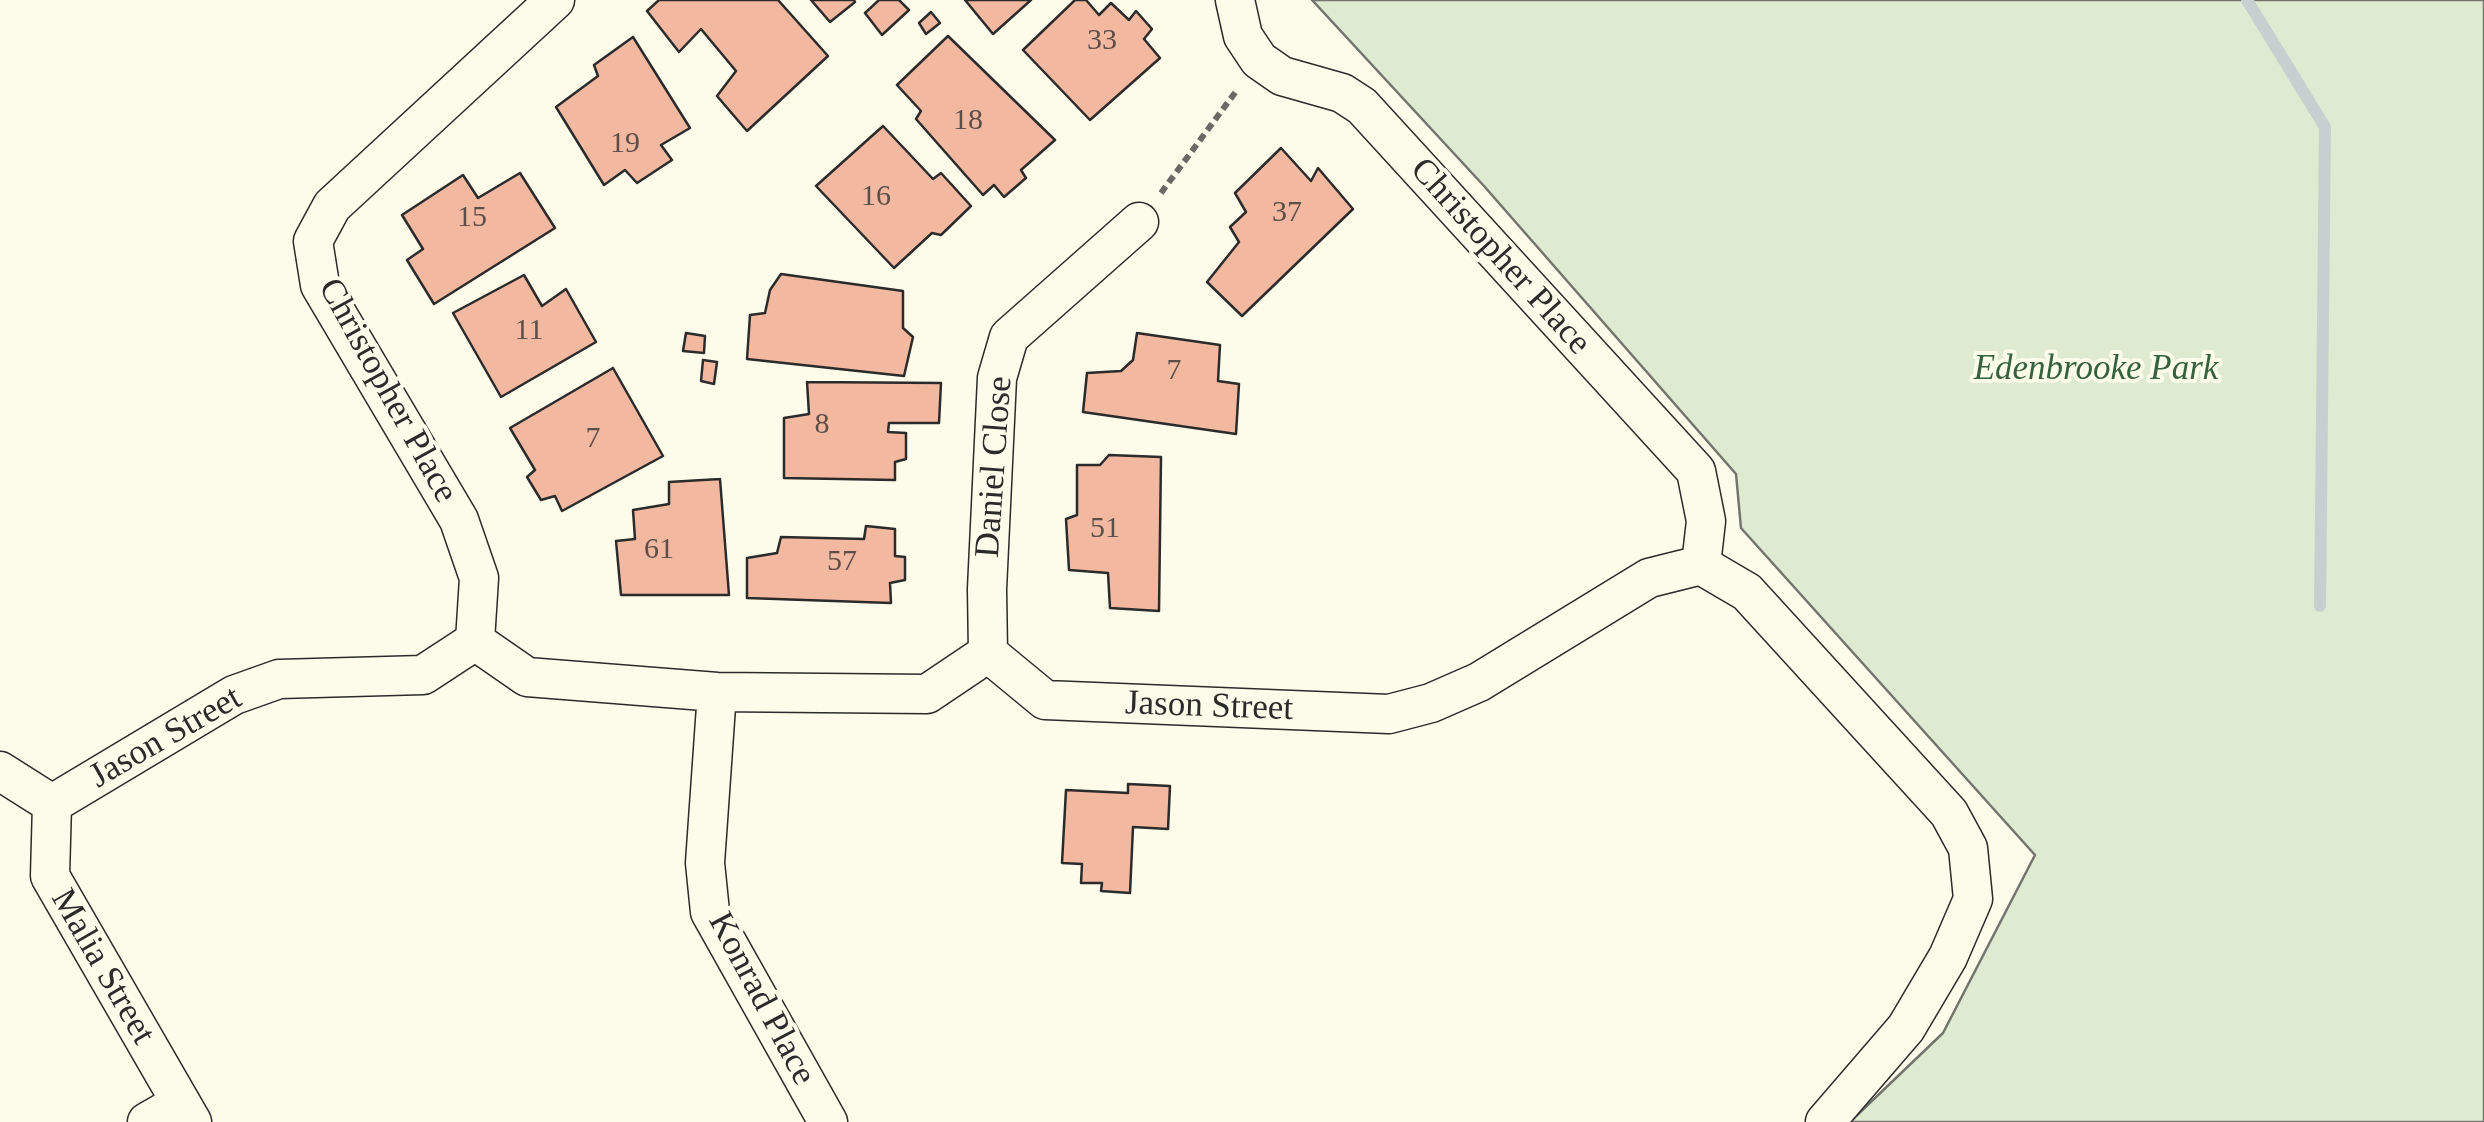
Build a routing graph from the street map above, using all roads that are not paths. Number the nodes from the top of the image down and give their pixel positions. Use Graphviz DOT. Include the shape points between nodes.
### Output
graph roads {
  1 [pos="555,0"];
  2 [pos="1235,0"];
  3 [pos="1139,222"];
  4 [pos="1701,565"];
  5 [pos="474,641"];
  6 [pos="988,653"];
  7 [pos="717,692"];
  8 [pos="0,771"];
  9 [pos="52,804"];
  10 [pos="186,1112"];
  11 [pos="147,1122"];
  12 [pos="828,1122"];
  13 [pos="1825,1122"];
  1 -- 5 [label="street, Christopher Place" via="332,206 313,241 320,285 458,520 479,578"];
  2 -- 4 [label="street, Christopher Place" via="1243,36 1258,60 1362,106 1696,471 1706,521"];
  3 -- 6 [label="street, Daniel Close" via="1010,337 997,378"];
  4 -- 6 [label="street, Jason Street" via="1649,578 1479,682 1389,714 1044,700"];
  4 -- 13 [label="street" via="1747,592 1948,813 1968,848 1973,899 1948,957 1906,1028"];
  5 -- 7 [label="street" via="526,677"];
  5 -- 9 [label="street, Jason Street" via="422,675 279,680 234,695"];
  6 -- 7 [label="street" via="926,694"];
  7 -- 12 [label="street, Konrad Place" via="705,863 710,912"];
  8 -- 9 [label="street"];
  9 -- 10 [label="street, Malia Street" via="50,876"];
  10 -- 11 [label="street"];
}
